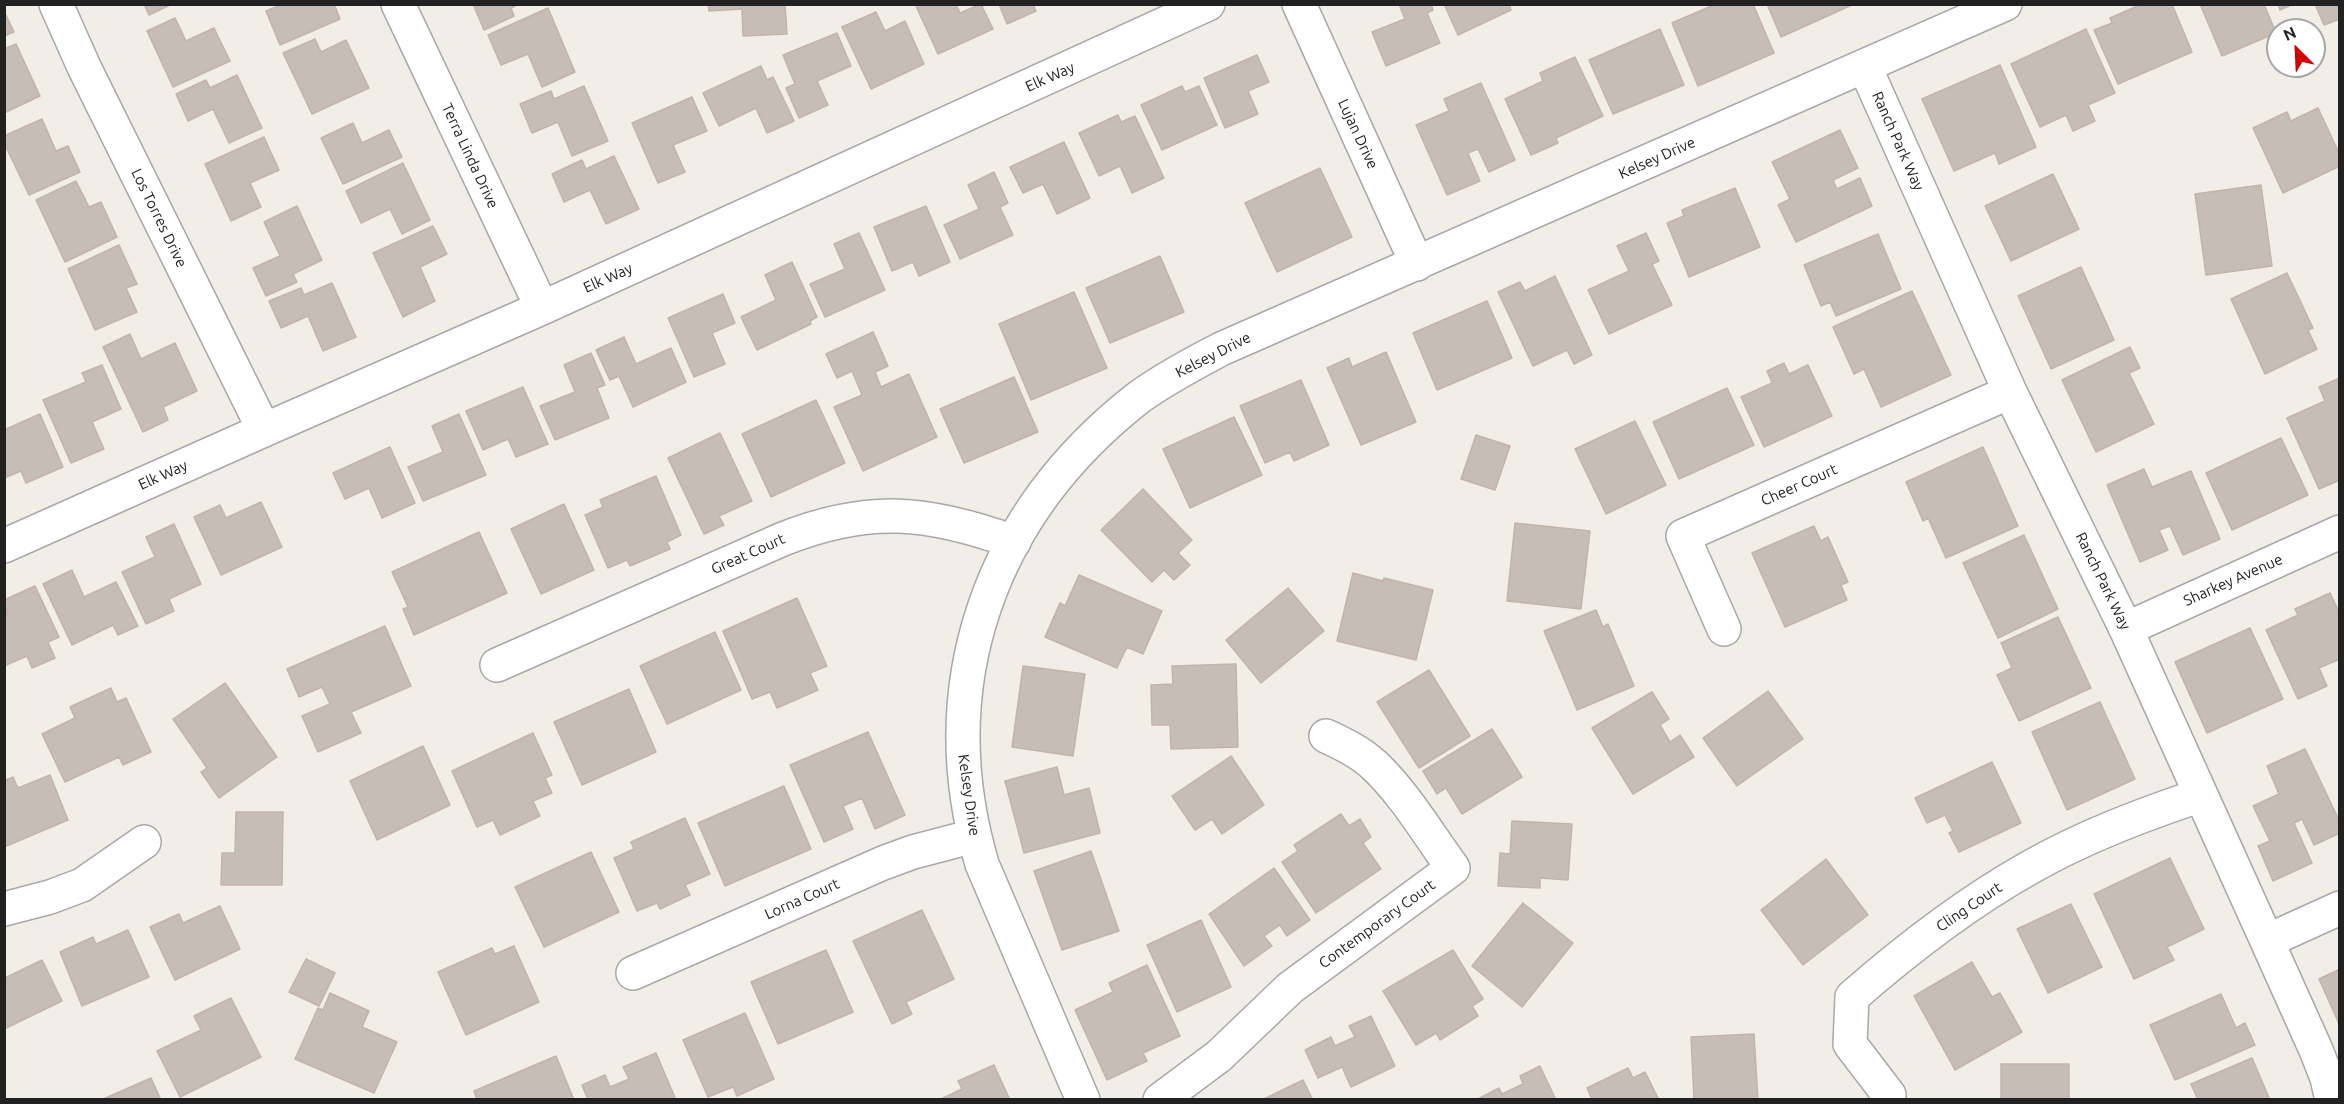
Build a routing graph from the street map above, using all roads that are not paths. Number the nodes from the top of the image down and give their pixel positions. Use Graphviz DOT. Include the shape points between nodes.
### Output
graph roads {
  1 [pos="56,4"];
  2 [pos="398,4"];
  3 [pos="1208,4"];
  4 [pos="1299,4"];
  5 [pos="2005,4"];
  6 [pos="1865,67"];
  7 [pos="1417,264"];
  8 [pos="542,308"];
  9 [pos="2010,392"];
  10 [pos="264,430"];
  11 [pos="2340,532"];
  12 [pos="1014,542"];
  13 [pos="4,546"];
  14 [pos="2126,628"];
  15 [pos="1724,629"];
  16 [pos="497,665"];
  17 [pos="1326,736"];
  18 [pos="2201,795"];
  19 [pos="974,836"];
  20 [pos="144,842"];
  21 [pos="2340,908"];
  22 [pos="4,909"];
  23 [pos="2267,941"];
  24 [pos="633,973"];
  25 [pos="1889,1095"];
  26 [pos="1083,1100"];
  27 [pos="1160,1100"];
  28 [pos="2332,1100"];
  1 -- 10 [label="street, Los Torres Drive"];
  2 -- 8 [label="street, Terra Linda Drive"];
  3 -- 8 [label="street, Elk Way"];
  4 -- 7 [label="street, Lujan Drive"];
  5 -- 6 [label="street, Kelsey Drive"];
  6 -- 7 [label="street, Kelsey Drive"];
  6 -- 9 [label="street, Ranch Park Way"];
  7 -- 12 [label="street, Kelsey Drive" via="1221,349 1156,386 1090,440 1049,488"];
  8 -- 10 [label="street, Elk Way"];
  9 -- 14 [label="street, Ranch Park Way"];
  9 -- 15 [label="street, Cheer Court" via="1683,536"];
  10 -- 13 [label="street, Elk Way"];
  11 -- 14 [label="street, Sharkey Avenue"];
  12 -- 16 [label="street, Great Court" via="942,520 909,516 843,520 783,538"];
  12 -- 19 [label="street, Kelsey Drive" via="976,632 963,700 963,769"];
  14 -- 18 [label="street, Ranch Park Way"];
  17 -- 27 [label="street, Contemporary Court" via="1373,764 1453,868 1290,988 1220,1056"];
  18 -- 23 [label="street, Ranch Park Way"];
  18 -- 25 [label="street, Cling Court" via="2085,839 2030,867 1901,954 1852,997 1850,1044"];
  19 -- 24 [label="street, Lorna Court" via="883,863"];
  19 -- 26 [label="street, Kelsey Drive" via="982,864"];
  20 -- 22 [label="street" via="82,885"];
  21 -- 23 [label="street"];
  23 -- 28 [label="street, Ranch Park Way" via="2316,1050"];
}
